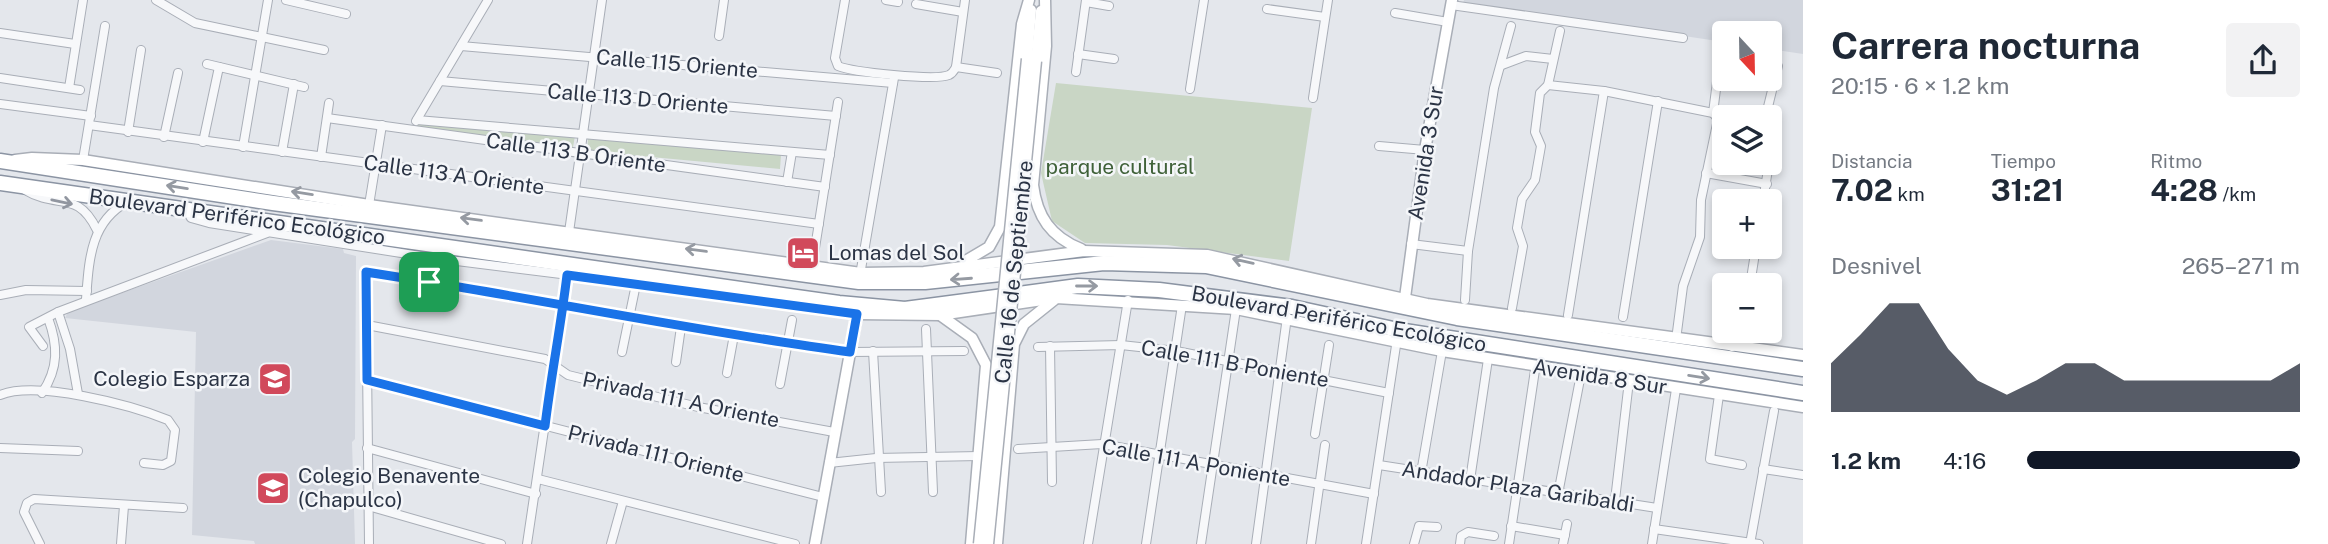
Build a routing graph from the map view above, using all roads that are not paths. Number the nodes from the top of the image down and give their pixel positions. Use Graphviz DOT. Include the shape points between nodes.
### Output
graph roads {
  1 [pos="83,0"];
  2 [pos="156,0"];
  3 [pos="268,0"];
  4 [pos="339,0"];
  5 [pos="488,0"];
  6 [pos="602,0"];
  7 [pos="724,0"];
  8 [pos="845,0"];
  9 [pos="886,0"];
  10 [pos="965,0"];
  11 [pos="1030,0"];
  12 [pos="1044,0"];
  13 [pos="1204,0"];
  14 [pos="1328,0"];
  15 [pos="292,1"];
  16 [pos="1086,1"];
  17 [pos="898,2"];
  18 [pos="1452,3"];
  19 [pos="916,4"];
  20 [pos="1109,6"];
  21 [pos="1267,9"];
  22 [pos="333,11"];
  23 [pos="963,12"];
  24 [pos="1395,13"];
  25 [pos="346,14"];
  26 [pos="1325,17"];
  27 [pos="1448,22"];
  28 [pos="105,26"];
  29 [pos="1511,26"];
  30 [pos="1560,31"];
  31 [pos="0,33"];
  32 [pos="719,36"];
  33 [pos="261,37"];
  34 [pos="1683,38"];
  35 [pos="75,44"];
  36 [pos="461,46"];
  37 [pos="141,50"];
  38 [pos="324,50"];
  39 [pos="1079,54"];
  40 [pos="593,57"];
  41 [pos="1114,59"];
  42 [pos="1553,59"];
  43 [pos="1031,60"];
  44 [pos="207,64"];
  45 [pos="1502,65"];
  46 [pos="219,67"];
  47 [pos="956,67"];
  48 [pos="1076,72"];
  49 [pos="178,73"];
  50 [pos="997,73"];
  51 [pos="253,75"];
  52 [pos="0,78"];
  53 [pos="893,79"];
  54 [pos="440,81"];
  55 [pos="294,84"];
  56 [pos="1548,85"];
  57 [pos="304,87"];
  58 [pos="69,88"];
  59 [pos="1190,89"];
  60 [pos="80,90"];
  61 [pos="1604,91"];
  62 [pos="587,95"];
  63 [pos="1313,98"];
  64 [pos="1658,101"];
  65 [pos="838,102"];
  66 [pos="329,103"];
  67 [pos="0,104"];
  68 [pos="1712,115"];
  69 [pos="836,116"];
  70 [pos="327,117"];
  71 [pos="417,120"];
  72 [pos="90,121"];
  73 [pos="382,125"];
  74 [pos="411,130"];
  75 [pos="128,132"];
  76 [pos="582,134"];
  77 [pos="164,136"];
  78 [pos="203,142"];
  79 [pos="1379,146"];
  80 [pos="243,147"];
  81 [pos="1712,149"];
  82 [pos="1425,150"];
  83 [pos="282,152"];
  84 [pos="792,152"];
  85 [pos="579,153"];
  86 [pos="830,155"];
  87 [pos="320,158"];
  88 [pos="83,160"];
  89 [pos="2,161"];
  90 [pos="374,165"];
  91 [pos="1706,173"];
  92 [pos="1768,175"];
  93 [pos="788,182"];
  94 [pos="0,183"];
  95 [pos="1767,184"];
  96 [pos="18,185"];
  97 [pos="825,187"];
  98 [pos="1766,189"];
  99 [pos="574,191"];
  100 [pos="131,200"];
  101 [pos="369,205"];
  102 [pos="189,214"];
  103 [pos="819,224"];
  104 [pos="97,230"];
  105 [pos="569,232"];
  106 [pos="267,233"];
  107 [pos="1411,244"];
  108 [pos="1084,251"];
  109 [pos="1468,251"];
  110 [pos="433,258"];
  111 [pos="812,267"];
  112 [pos="952,267"];
  113 [pos="567,275"];
  114 [pos="860,277"];
  115 [pos="429,282"];
  116 [pos="635,289"];
  117 [pos="0,295"];
  118 [pos="86,295"];
  119 [pos="1056,298"];
  120 [pos="1128,300"];
  121 [pos="1465,300"];
  122 [pos="1404,303"];
  123 [pos="563,304"];
  124 [pos="1182,304"];
  125 [pos="1512,308"];
  126 [pos="858,309"];
  127 [pos="1236,309"];
  128 [pos="58,312"];
  129 [pos="1568,315"];
  130 [pos="940,316"];
  131 [pos="1287,317"];
  132 [pos="1623,317"];
  133 [pos="48,318"];
  134 [pos="628,318"];
  135 [pos="792,320"];
  136 [pos="367,325"];
  137 [pos="681,327"];
  138 [pos="926,329"];
  139 [pos="1677,332"];
  140 [pos="734,335"];
  141 [pos="1397,336"];
  142 [pos="1733,343"];
  143 [pos="788,344"];
  144 [pos="1121,345"];
  145 [pos="1329,345"];
  146 [pos="43,346"];
  147 [pos="1050,346"];
  148 [pos="1038,347"];
  149 [pos="1732,347"];
  150 [pos="873,351"];
  151 [pos="964,351"];
  152 [pos="1176,351"];
  153 [pos="1442,351"];
  154 [pos="622,352"];
  155 [pos="850,352"];
  156 [pos="927,352"];
  157 [pos="1803,355"];
  158 [pos="1488,359"];
  159 [pos="676,362"];
  160 [pos="1227,363"];
  161 [pos="553,364"];
  162 [pos="1803,369"];
  163 [pos="1535,370"];
  164 [pos="1280,372"];
  165 [pos="727,373"];
  166 [pos="1581,374"];
  167 [pos="367,380"];
  168 [pos="1323,380"];
  169 [pos="1629,381"];
  170 [pos="780,384"];
  171 [pos="1676,389"];
  172 [pos="42,393"];
  173 [pos="1389,393"];
  174 [pos="1803,393"];
  175 [pos="78,394"];
  176 [pos="0,395"];
  177 [pos="1719,395"];
  178 [pos="1803,407"];
  179 [pos="1774,411"];
  180 [pos="545,426"];
  181 [pos="835,432"];
  182 [pos="1315,434"];
  183 [pos="1102,443"];
  184 [pos="1325,445"];
  185 [pos="1053,447"];
  186 [pos="0,448"];
  187 [pos="367,448"];
  188 [pos="1018,449"];
  189 [pos="78,451"];
  190 [pos="1158,455"];
  191 [pos="933,456"];
  192 [pos="979,456"];
  193 [pos="876,458"];
  194 [pos="144,463"];
  195 [pos="829,463"];
  196 [pos="1212,465"];
  197 [pos="1379,465"];
  198 [pos="1742,465"];
  199 [pos="1763,469"];
  200 [pos="1421,473"];
  201 [pos="1266,475"];
  202 [pos="1803,475"];
  203 [pos="538,479"];
  204 [pos="1470,480"];
  205 [pos="1052,482"];
  206 [pos="1320,485"];
  207 [pos="1516,487"];
  208 [pos="881,492"];
  209 [pos="933,492"];
  210 [pos="536,494"];
  211 [pos="1374,494"];
  212 [pos="1558,494"];
  213 [pos="822,497"];
  214 [pos="1615,500"];
  215 [pos="623,501"];
  216 [pos="124,506"];
  217 [pos="368,506"];
  218 [pos="183,508"];
  219 [pos="1657,508"];
  220 [pos="1567,524"];
  221 [pos="1511,526"];
  222 [pos="1437,527"];
  223 [pos="1654,529"];
  224 [pos="1494,536"];
  225 [pos="1564,539"];
  226 [pos="751,540"];
  227 [pos="40,544"];
  228 [pos="121,544"];
  229 [pos="369,544"];
  230 [pos="501,544"];
  231 [pos="527,544"];
  232 [pos="611,544"];
  233 [pos="796,544"];
  234 [pos="815,544"];
  235 [pos="971,544"];
  236 [pos="979,544"];
  237 [pos="988,544"];
  238 [pos="997,544"];
  239 [pos="1088,544"];
  240 [pos="1146,544"];
  241 [pos="1201,544"];
  242 [pos="1256,544"];
  243 [pos="1311,544"];
  244 [pos="1366,544"];
  245 [pos="1414,544"];
  246 [pos="1460,544"];
  247 [pos="1508,544"];
  248 [pos="1652,544"];
  249 [pos="1753,544"];
  1 -- 35 [label="street"];
  2 -- 33 [label="street" via="195,23"];
  3 -- 33 [label="street"];
  4 -- 22 [label="street"];
  5 -- 36 [label="street"];
  6 -- 40 [label="street"];
  7 -- 32 [label="street"];
  8 -- 53 [label="street" via="835,58 838,65"];
  9 -- 17 [label="street"];
  10 -- 23 [label="street"];
  11 -- 43 [label="street, Calle 16 de Septiembre"];
  11 -- 112 [label="street" via="1022,24 1000,227 983,252"];
  12 -- 43 [label="street, Calle 16 de Septiembre"];
  12 -- 108 [label="street" via="1046,46 1035,202 1046,227"];
  13 -- 59 [label="street"];
  14 -- 26 [label="street"];
  15 -- 22 [label="street"];
  16 -- 20 [label="street"];
  16 -- 39 [label="street"];
  18 -- 27 [label="street, Avenida 3 Sur"];
  18 -- 34 [label="street"];
  19 -- 23 [label="street"];
  21 -- 26 [label="street"];
  22 -- 25 [label="street"];
  23 -- 47 [label="street"];
  24 -- 27 [label="street"];
  26 -- 63 [label="street"];
  27 -- 82 [label="street, Avenida 3 Sur"];
  28 -- 72 [label="street"];
  29 -- 45 [label="street"];
  30 -- 42 [label="street"];
  31 -- 35 [label="street"];
  33 -- 38 [label="street"];
  33 -- 51 [label="street"];
  35 -- 58 [label="street"];
  36 -- 40 [label="street, Calle 115 Oriente"];
  36 -- 54 [label="street"];
  37 -- 75 [label="street"];
  39 -- 41 [label="street"];
  39 -- 48 [label="street"];
  40 -- 53 [label="street, Calle 115 Oriente"];
  40 -- 62 [label="street"];
  42 -- 45 [label="street" via="1526,56"];
  42 -- 56 [label="street"];
  43 -- 236 [label="street, Calle 16 de Septiembre, bridge"];
  43 -- 237 [label="street, Calle 16 de Septiembre, bridge"];
  44 -- 46 [label="street"];
  45 -- 109 [label="street" via="1494,88"];
  46 -- 51 [label="street"];
  46 -- 78 [label="street"];
  47 -- 50 [label="street"];
  47 -- 53 [label="street, Calle 115 Oriente" via="943,76"];
  49 -- 77 [label="street"];
  51 -- 55 [label="street"];
  51 -- 80 [label="street"];
  52 -- 58 [label="street"];
  53 -- 114 [label="street"];
  54 -- 62 [label="street, Calle 113 D Oriente"];
  54 -- 71 [label="street"];
  55 -- 57 [label="street"];
  55 -- 83 [label="street"];
  56 -- 61 [label="street"];
  56 -- 125 [label="street" via="1540,93 1536,119 1541,146 1535,180 1522,199 1517,228 1523,246"];
  58 -- 60 [label="street"];
  61 -- 64 [label="street"];
  61 -- 129 [label="street"];
  62 -- 69 [label="street, Calle 113 D Oriente"];
  62 -- 76 [label="street"];
  64 -- 68 [label="street"];
  64 -- 132 [label="street"];
  65 -- 69 [label="street"];
  66 -- 70 [label="street"];
  67 -- 72 [label="street, Calle 113 A Oriente"];
  69 -- 86 [label="street"];
  70 -- 73 [label="street, Calle 113 B Oriente"];
  70 -- 87 [label="street"];
  71 -- 74 [label="street"];
  71 -- 76 [label="street"];
  72 -- 75 [label="street, Calle 113 A Oriente"];
  72 -- 88 [label="street"];
  73 -- 74 [label="street, Calle 113 B Oriente"];
  73 -- 90 [label="street"];
  74 -- 85 [label="street, Calle 113 B Oriente"];
  75 -- 77 [label="street, Calle 113 A Oriente"];
  76 -- 84 [label="street"];
  76 -- 85 [label="street"];
  77 -- 78 [label="street, Calle 113 A Oriente"];
  78 -- 80 [label="street, Calle 113 A Oriente"];
  79 -- 82 [label="street"];
  80 -- 83 [label="street, Calle 113 A Oriente"];
  81 -- 91 [label="street"];
  82 -- 107 [label="street, Avenida 3 Sur"];
  83 -- 87 [label="street, Calle 113 A Oriente"];
  84 -- 86 [label="street"];
  84 -- 93 [label="street"];
  85 -- 93 [label="street, Calle 113 B Oriente"];
  85 -- 99 [label="street"];
  86 -- 97 [label="street"];
  87 -- 90 [label="street, Calle 113 A Oriente"];
  88 -- 89 [label="street, Boulevard Periférico Ecológico"];
  101 -- 88 [label="street, Boulevard Periférico Ecológico, one-way"];
  114 -- 89 [label="highway, Boulevard Periférico Ecológico, one-way" via="274,203"];
  90 -- 99 [label="street, Calle 113 A Oriente"];
  90 -- 101 [label="street"];
  91 -- 95 [label="street"];
  91 -- 139 [label="street" via="1700,237 1684,286"];
  92 -- 95 [label="street"];
  93 -- 97 [label="street, Calle 113 B Oriente"];
  94 -- 96 [label="highway, Boulevard Periférico Ecológico"];
  95 -- 98 [label="street"];
  96 -- 100 [label="highway, Boulevard Periférico Ecológico"];
  96 -- 104 [label="street, one-way" via="39,197 79,205"];
  97 -- 103 [label="street"];
  99 -- 103 [label="street, Calle 113 A Oriente"];
  99 -- 105 [label="street"];
  100 -- 102 [label="highway, Boulevard Periférico Ecológico"];
  100 -- 104 [label="street" via="108,214"];
  105 -- 101 [label="street, Boulevard Periférico Ecológico, one-way"];
  102 -- 106 [label="street"];
  102 -- 126 [label="highway, Boulevard Periférico Ecológico"];
  103 -- 111 [label="street"];
  104 -- 118 [label="street"];
  111 -- 105 [label="street, Boulevard Periférico Ecológico, one-way"];
  106 -- 110 [label="street"];
  106 -- 118 [label="street"];
  107 -- 109 [label="street"];
  107 -- 122 [label="street, Avenida 3 Sur"];
  108 -- 112 [label="street, Boulevard Periférico Ecológico"];
  122 -- 108 [label="street, Boulevard Periférico Ecológico, one-way" via="1207,255"];
  109 -- 121 [label="street"];
  110 -- 113 [label="street"];
  110 -- 115 [label="street"];
  111 -- 114 [label="street, Boulevard Periférico Ecológico"];
  112 -- 114 [label="street, Boulevard Periférico Ecológico"];
  113 -- 123 [label="street"];
  113 -- 126 [label="street"];
  122 -- 114 [label="highway, Boulevard Periférico Ecológico, one-way" via="1174,263 1084,264 925,282"];
  115 -- 123 [label="street"];
  115 -- 136 [label="street" via="366,272"];
  116 -- 134 [label="street"];
  117 -- 118 [label="street" via="26,290"];
  118 -- 128 [label="street"];
  119 -- 120 [label="street, Avenida 8 Sur"];
  119 -- 130 [label="street, Avenida 8 Sur"];
  119 -- 238 [label="street" via="1024,324 1014,344"];
  120 -- 124 [label="street, Avenida 8 Sur"];
  120 -- 144 [label="street"];
  122 -- 149 [label="street, Boulevard Periférico Ecológico"];
  122 -- 162 [label="highway, Boulevard Periférico Ecológico" via="1457,318"];
  123 -- 134 [label="street"];
  123 -- 161 [label="street"];
  124 -- 127 [label="street, Avenida 8 Sur"];
  124 -- 152 [label="street"];
  126 -- 130 [label="street, Avenida 8 Sur"];
  126 -- 141 [label="highway, Boulevard Periférico Ecológico, one-way" via="933,307 1045,289 1102,286 1292,307"];
  126 -- 155 [label="street"];
  127 -- 131 [label="street, Avenida 8 Sur"];
  127 -- 160 [label="street"];
  128 -- 133 [label="street"];
  128 -- 175 [label="street"];
  130 -- 192 [label="street" via="972,338 986,365"];
  131 -- 141 [label="street, Avenida 8 Sur"];
  131 -- 164 [label="street"];
  133 -- 146 [label="street" via="29,327"];
  133 -- 172 [label="street" via="57,354 51,380"];
  134 -- 137 [label="street"];
  134 -- 154 [label="street"];
  135 -- 143 [label="street"];
  136 -- 161 [label="street, Privada 111 A Oriente"];
  136 -- 167 [label="street"];
  137 -- 140 [label="street"];
  137 -- 159 [label="street"];
  138 -- 156 [label="street"];
  140 -- 143 [label="street"];
  140 -- 165 [label="street"];
  141 -- 153 [label="street, Avenida 8 Sur"];
  141 -- 173 [label="street"];
  141 -- 174 [label="highway, Boulevard Periférico Ecológico, one-way"];
  142 -- 149 [label="street"];
  143 -- 155 [label="street"];
  143 -- 170 [label="street"];
  144 -- 147 [label="street, Calle 111 B Poniente"];
  144 -- 152 [label="street, Calle 111 B Poniente"];
  144 -- 183 [label="street"];
  145 -- 168 [label="street"];
  147 -- 148 [label="street, Calle 111 B Poniente"];
  147 -- 185 [label="street"];
  149 -- 157 [label="street, Boulevard Periférico Ecológico"];
  150 -- 155 [label="street"];
  150 -- 156 [label="street"];
  150 -- 193 [label="street"];
  151 -- 156 [label="street"];
  152 -- 160 [label="street, Calle 111 B Poniente"];
  152 -- 190 [label="street"];
  153 -- 158 [label="street, Avenida 8 Sur"];
  153 -- 200 [label="street"];
  155 -- 181 [label="street"];
  156 -- 191 [label="street"];
  158 -- 166 [label="street, Avenida 8 Sur"];
  158 -- 204 [label="street"];
  160 -- 164 [label="street, Calle 111 B Poniente"];
  160 -- 196 [label="street"];
  161 -- 180 [label="street"];
  161 -- 181 [label="street, Privada 111 A Oriente" via="568,375 633,391"];
  163 -- 207 [label="street"];
  164 -- 168 [label="street, Calle 111 B Poniente"];
  164 -- 201 [label="street"];
  166 -- 169 [label="street, Avenida 8 Sur"];
  166 -- 212 [label="street"];
  167 -- 180 [label="street, Privada 111 Oriente"];
  167 -- 187 [label="street"];
  168 -- 173 [label="street, Calle 111 B Poniente"];
  168 -- 182 [label="street"];
  169 -- 171 [label="street, Avenida 8 Sur"];
  169 -- 214 [label="street"];
  171 -- 177 [label="street, Avenida 8 Sur"];
  171 -- 219 [label="street"];
  172 -- 175 [label="street"];
  172 -- 176 [label="street"];
  173 -- 197 [label="street"];
  175 -- 194 [label="street" via="172,424 172,461"];
  177 -- 178 [label="street, Avenida 8 Sur"];
  177 -- 198 [label="street" via="1710,459"];
  179 -- 199 [label="street"];
  180 -- 203 [label="street"];
  180 -- 213 [label="street, Privada 111 Oriente"];
  181 -- 195 [label="street"];
  183 -- 185 [label="street, Calle 111 A Poniente"];
  183 -- 190 [label="street, Calle 111 A Poniente"];
  183 -- 239 [label="street"];
  184 -- 206 [label="street"];
  185 -- 188 [label="street, Calle 111 A Poniente"];
  185 -- 205 [label="street"];
  186 -- 189 [label="street"];
  187 -- 210 [label="street"];
  187 -- 217 [label="street"];
  190 -- 196 [label="street, Calle 111 A Poniente"];
  190 -- 240 [label="street"];
  191 -- 192 [label="street"];
  191 -- 193 [label="street"];
  191 -- 209 [label="street"];
  192 -- 235 [label="street"];
  193 -- 195 [label="street"];
  193 -- 208 [label="street"];
  195 -- 213 [label="street"];
  196 -- 201 [label="street, Calle 111 A Poniente"];
  196 -- 241 [label="street"];
  197 -- 200 [label="street, Andador Plaza Garibaldi"];
  197 -- 211 [label="street"];
  199 -- 202 [label="street"];
  199 -- 249 [label="street"];
  200 -- 204 [label="street, Andador Plaza Garibaldi"];
  201 -- 206 [label="street, Calle 111 A Poniente"];
  201 -- 242 [label="street"];
  203 -- 210 [label="street"];
  203 -- 215 [label="street"];
  204 -- 207 [label="street, Andador Plaza Garibaldi"];
  206 -- 211 [label="street, Calle 111 A Poniente"];
  206 -- 243 [label="street"];
  207 -- 212 [label="street, Andador Plaza Garibaldi"];
  207 -- 221 [label="street"];
  210 -- 231 [label="street"];
  211 -- 244 [label="street"];
  212 -- 214 [label="street, Andador Plaza Garibaldi"];
  213 -- 234 [label="street"];
  214 -- 219 [label="street, Andador Plaza Garibaldi"];
  215 -- 226 [label="street"];
  215 -- 232 [label="street"];
  216 -- 218 [label="street"];
  216 -- 227 [label="street" via="30,500 24,512"];
  216 -- 228 [label="street"];
  217 -- 229 [label="street"];
  217 -- 230 [label="street"];
  219 -- 223 [label="street"];
  220 -- 225 [label="street"];
  221 -- 225 [label="street"];
  221 -- 247 [label="street"];
  222 -- 245 [label="street" via="1419,526"];
  223 -- 248 [label="street"];
  223 -- 249 [label="street"];
  224 -- 246 [label="street" via="1468,532 1461,536"];
  226 -- 233 [label="street"];
}
